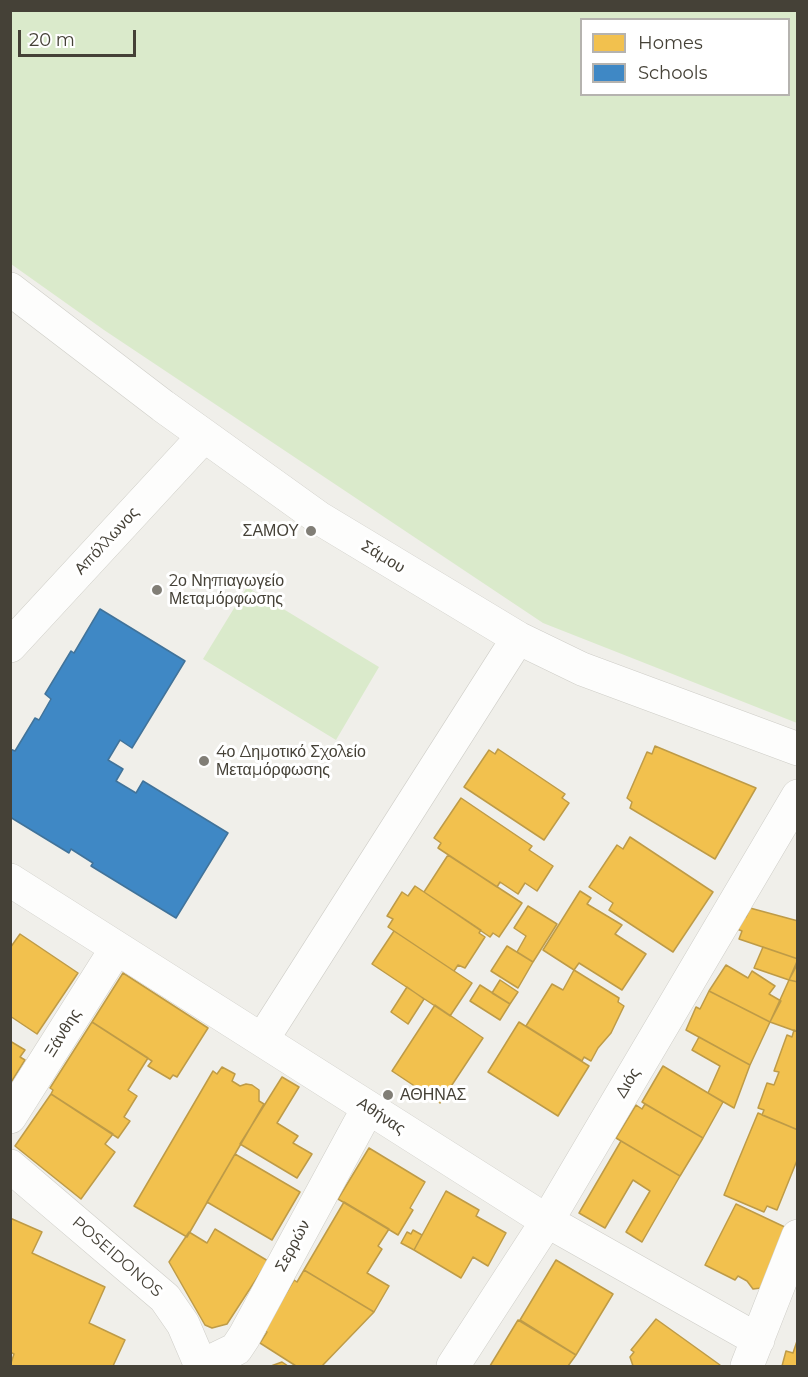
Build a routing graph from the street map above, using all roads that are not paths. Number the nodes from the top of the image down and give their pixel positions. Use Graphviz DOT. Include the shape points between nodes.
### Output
graph roads {
  1 [pos="10,289"];
  2 [pos="204,436"];
  3 [pos="518,638"];
  4 [pos="10,646"];
  5 [pos="798,749"];
  6 [pos="798,796"];
  7 [pos="10,880"];
  8 [pos="116,949"];
  9 [pos="262,1040"];
  10 [pos="368,1108"];
  11 [pos="10,1117"];
  12 [pos="10,1166"];
  13 [pos="547,1221"];
  14 [pos="798,1236"];
  15 [pos="752,1353"];
  16 [pos="201,1366"];
  17 [pos="453,1366"];
  1 -- 2 [label="street, Σάμου"];
  2 -- 3 [label="street, Σάμου" via="319,518"];
  2 -- 4 [label="street, Απόλλωνος"];
  3 -- 5 [label="street, Σάμου" via="582,669"];
  3 -- 9 [label="street"];
  6 -- 13 [label="street, Διός"];
  7 -- 8 [label="street, Αθήνας"];
  8 -- 9 [label="street, Αθήνας"];
  8 -- 11 [label="street, Ξάνθης"];
  9 -- 10 [label="street, Αθήνας"];
  10 -- 13 [label="street, Αθήνας"];
  10 -- 16 [label="street, Σερρών" via="244,1337 236,1349"];
  12 -- 16 [label="street, POSEIDONOS" via="165,1298 183,1324"];
  13 -- 15 [label="street, Αθήνας"];
  13 -- 17 [label="street, Διός"];
  14 -- 15 [label="street"];
}
